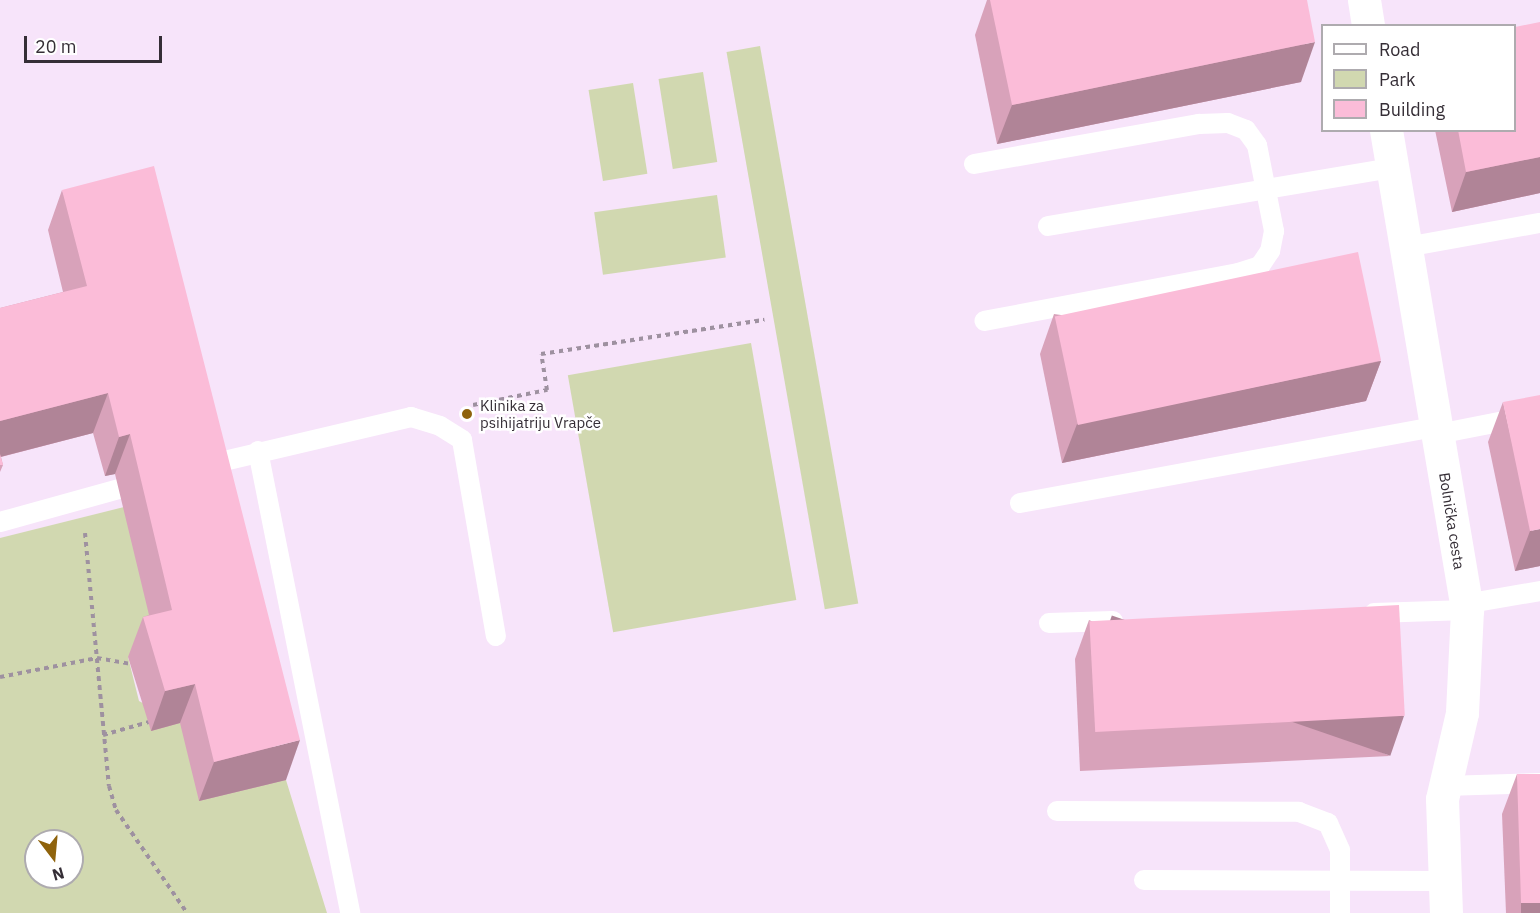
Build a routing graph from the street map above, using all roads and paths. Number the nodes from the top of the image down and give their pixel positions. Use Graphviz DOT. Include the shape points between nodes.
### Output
graph roads {
  1 [pos="1364,0"];
  2 [pos="1368,24"];
  3 [pos="1386,132"];
  4 [pos="974,165"];
  5 [pos="1392,168"];
  6 [pos="1266,188"];
  7 [pos="1540,224"];
  8 [pos="1048,226"];
  9 [pos="1406,247"];
  10 [pos="764,320"];
  11 [pos="984,321"];
  12 [pos="1540,414"];
  13 [pos="411,417"];
  14 [pos="1437,430"];
  15 [pos="258,451"];
  16 [pos="207,465"];
  17 [pos="119,489"];
  18 [pos="82,500"];
  19 [pos="1020,503"];
  20 [pos="0,522"];
  21 [pos="1540,591"];
  22 [pos="1466,607"];
  23 [pos="1358,614"];
  24 [pos="1132,621"];
  25 [pos="1049,623"];
  26 [pos="496,636"];
  27 [pos="97,658"];
  28 [pos="130,664"];
  29 [pos="0,677"];
  30 [pos="149,722"];
  31 [pos="104,735"];
  32 [pos="1540,783"];
  33 [pos="1445,786"];
  34 [pos="1057,811"];
  35 [pos="1144,880"];
  36 [pos="1445,880"];
  37 [pos="1341,882"];
  38 [pos="187,913"];
  39 [pos="350,913"];
  40 [pos="1340,913"];
  41 [pos="1446,913"];
  1 -- 2 [label="street"];
  3 -- 5 [label="street, Bolnička cesta"];
  4 -- 6 [label="lane" via="1199,124 1228,123 1246,130 1257,145"];
  5 -- 6 [label="lane"];
  5 -- 9 [label="street, Bolnička cesta"];
  6 -- 8 [label="lane"];
  6 -- 11 [label="lane" via="1274,231 1270,251 1260,266"];
  7 -- 9 [label="lane"];
  9 -- 14 [label="street, Bolnička cesta"];
  10 -- 13 [label="path" via="541,354 547,390"];
  12 -- 14 [label="lane"];
  13 -- 15 [label="lane"];
  13 -- 26 [label="lane" via="440,426 462,440"];
  14 -- 19 [label="lane"];
  14 -- 22 [label="street, Bolnička cesta"];
  15 -- 16 [label="lane"];
  15 -- 39 [label="lane"];
  17 -- 18 [label="lane"];
  18 -- 20 [label="lane"];
  18 -- 27 [label="path"];
  21 -- 22 [label="lane"];
  22 -- 23 [label="lane"];
  22 -- 33 [label="street, Bolnička cesta" via="1462,713"];
  24 -- 25 [label="lane"];
  27 -- 28 [label="path"];
  27 -- 29 [label="path"];
  27 -- 31 [label="path"];
  30 -- 31 [label="path"];
  31 -- 38 [label="path" via="116,810"];
  32 -- 33 [label="lane"];
  33 -- 36 [label="street, Bolnička cesta"];
  34 -- 37 [label="lane" via="1299,812 1328,823 1340,850"];
  35 -- 37 [label="lane"];
  36 -- 37 [label="lane"];
  36 -- 41 [label="street, Bolnička cesta"];
  37 -- 40 [label="lane"];
}
